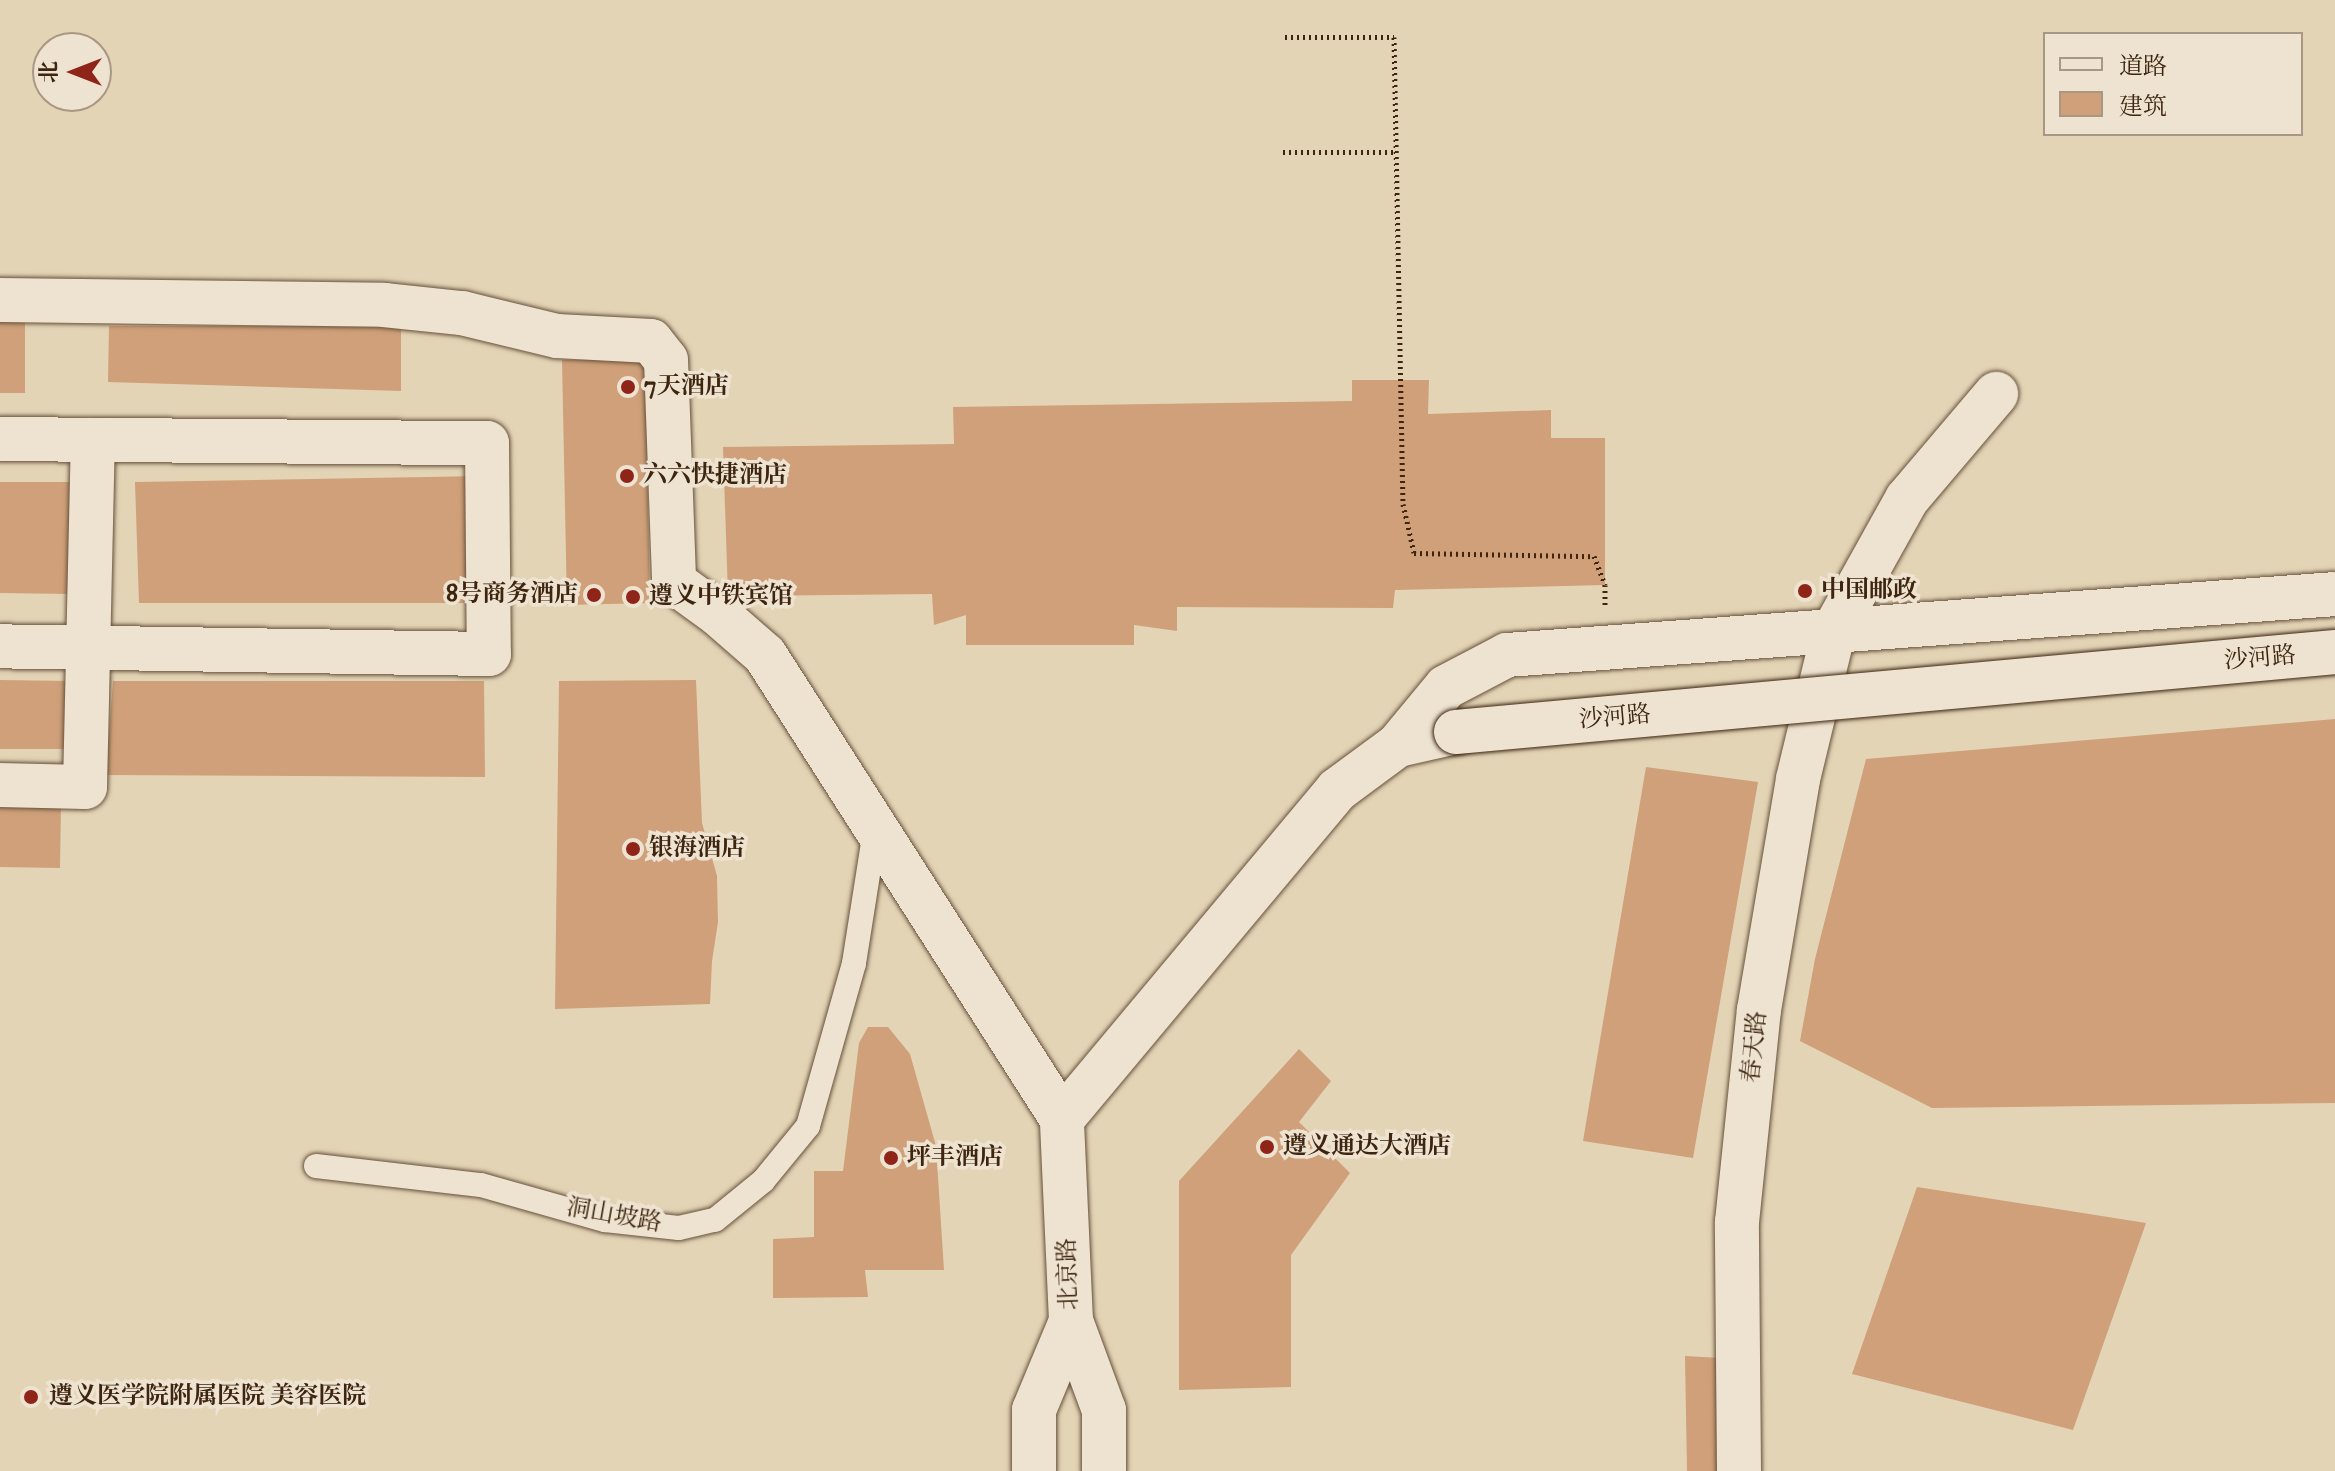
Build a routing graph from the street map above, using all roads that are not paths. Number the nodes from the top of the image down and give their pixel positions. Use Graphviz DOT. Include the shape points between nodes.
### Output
graph roads {
  1 [pos="0,300"];
  2 [pos="1996,394"];
  3 [pos="0,439"];
  4 [pos="93,440"];
  5 [pos="2335,594"];
  6 [pos="1834,630"];
  7 [pos="0,646"];
  8 [pos="87,648"];
  9 [pos="2335,652"];
  10 [pos="1398,745"];
  11 [pos="0,785"];
  12 [pos="875,828"];
  13 [pos="1062,1119"];
  14 [pos="316,1166"];
  15 [pos="1071,1321"];
  16 [pos="1034,1471"];
  17 [pos="1104,1471"];
  18 [pos="1739,1471"];
  1 -- 12 [label="street" via="384,305 462,313 557,336 651,341 666,360 674,582 765,655"];
  2 -- 6 [label="street, 春天路" via="1907,499"];
  3 -- 4 [label="street"];
  4 -- 8 [label="street"];
  4 -- 8 [label="street" via="487,443 489,654"];
  5 -- 6 [label="street"];
  6 -- 10 [label="street" via="1507,655 1446,687"];
  6 -- 18 [label="street, 春天路" via="1798,779 1759,1010 1737,1222"];
  7 -- 8 [label="street"];
  8 -- 11 [label="street" via="85,787"];
  9 -- 10 [label="street, 沙河路, bridge" via="1456,732"];
  10 -- 13 [label="street, 沙河路" via="1337,790"];
  12 -- 13 [label="street"];
  12 -- 14 [label="lane, 洞山坡路" via="854,963 808,1126 763,1181 715,1220 679,1228 605,1220 481,1185"];
  13 -- 15 [label="street, 北京路"];
  15 -- 16 [label="street, 北京路" via="1034,1410"];
  15 -- 17 [label="street" via="1104,1410"];
}
